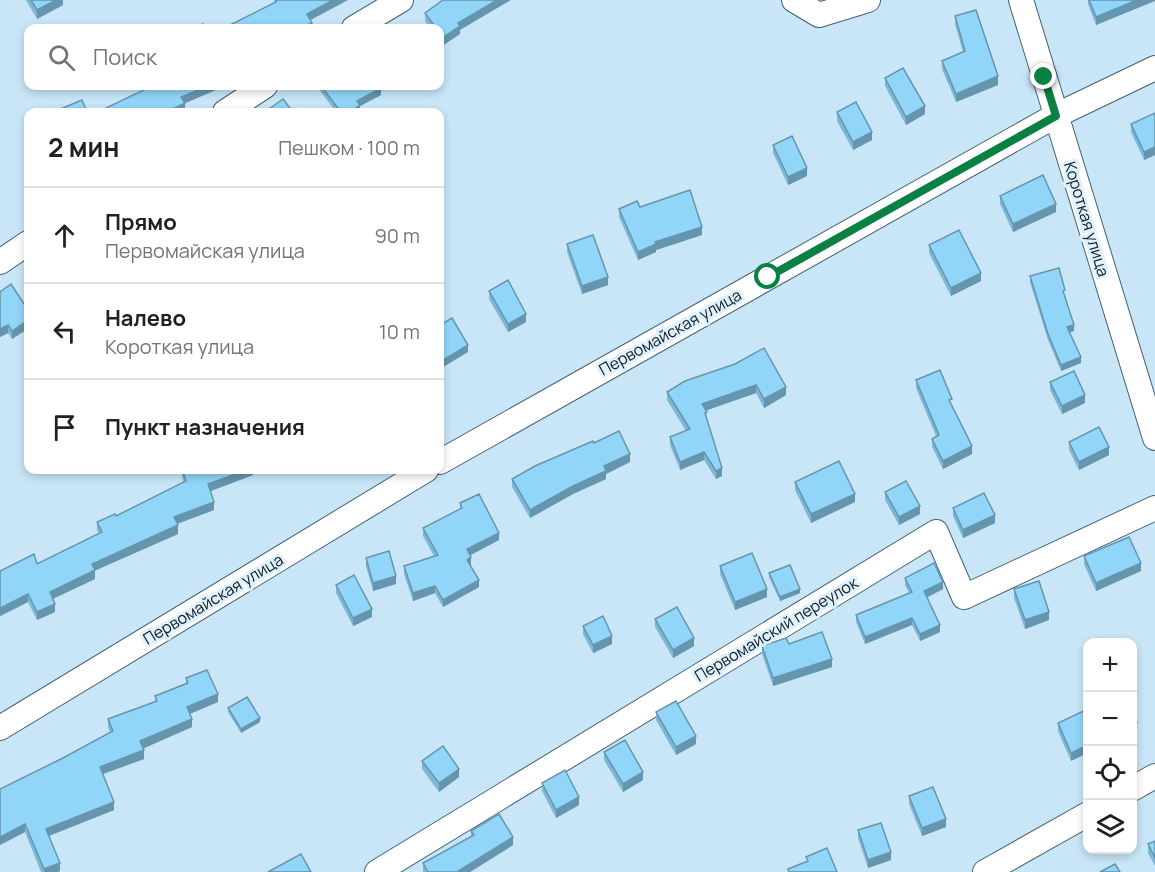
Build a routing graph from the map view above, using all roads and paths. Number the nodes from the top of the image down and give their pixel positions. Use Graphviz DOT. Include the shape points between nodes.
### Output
graph roads {
  1 [pos="400,0"];
  2 [pos="794,0"];
  3 [pos="867,0"];
  4 [pos="1021,0"];
  5 [pos="361,24"];
  6 [pos="1155,68"];
  7 [pos="259,90"];
  8 [pos="231,108"];
  9 [pos="1056,116"];
  10 [pos="24,246"];
  11 [pos="0,262"];
  12 [pos="1155,438"];
  13 [pos="444,460"];
  14 [pos="419,474"];
  15 [pos="1155,508"];
  16 [pos="0,728"];
  17 [pos="1155,776"];
  18 [pos="1137,786"];
  19 [pos="1083,817"];
  20 [pos="377,872"];
  21 [pos="985,872"];
  1 -- 5 [label="street"];
  2 -- 3 [label="street" via="819,15"];
  4 -- 9 [label="street, Короткая улица"];
  6 -- 9 [label="street, Первомайская улица"];
  7 -- 8 [label="street"];
  9 -- 12 [label="street, Короткая улица"];
  9 -- 13 [label="street, Первомайская улица"];
  10 -- 11 [label="street"];
  14 -- 16 [label="street, Первомайская улица"];
  15 -- 20 [label="street, Первомайский переулок" via="964,597 936,532"];
  17 -- 18 [label="street"];
  19 -- 21 [label="street"];
}
